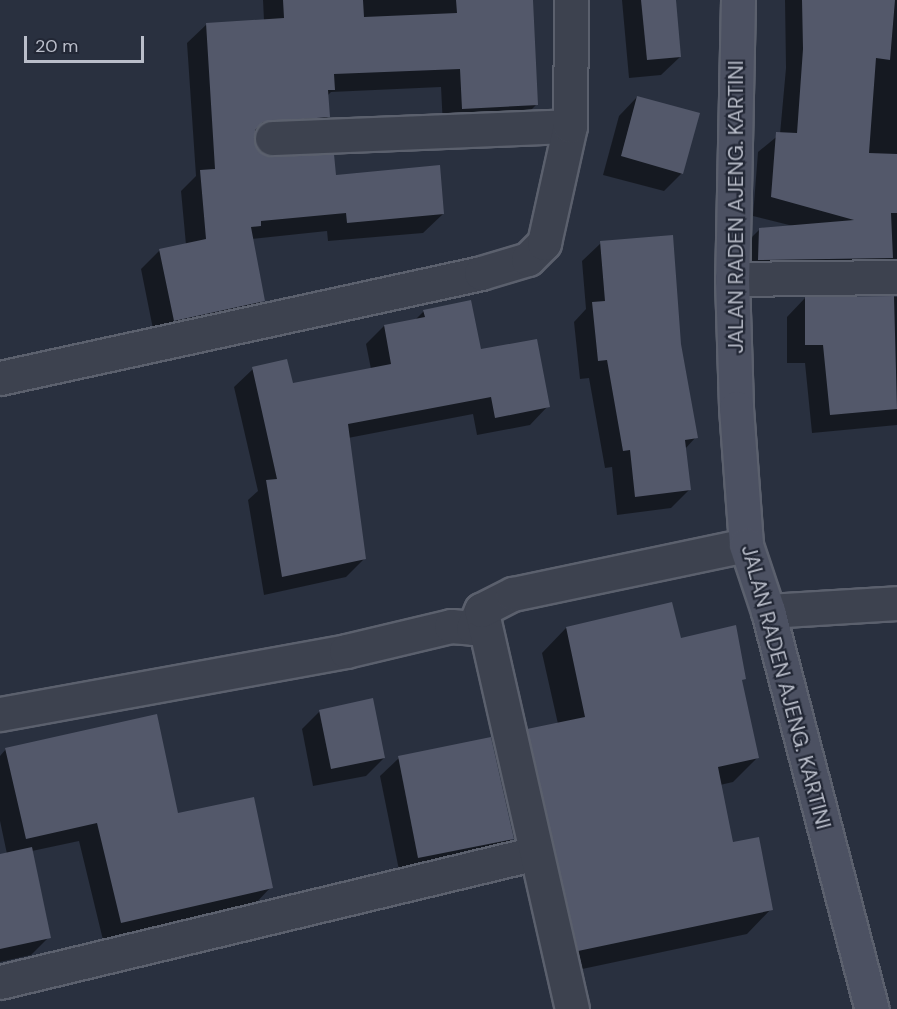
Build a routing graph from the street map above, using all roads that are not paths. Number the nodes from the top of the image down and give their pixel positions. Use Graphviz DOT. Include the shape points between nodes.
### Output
graph roads {
  1 [pos="571,0"];
  2 [pos="738,0"];
  3 [pos="570,126"];
  4 [pos="272,138"];
  5 [pos="897,277"];
  6 [pos="732,279"];
  7 [pos="0,378"];
  8 [pos="746,546"];
  9 [pos="897,603"];
  10 [pos="481,610"];
  11 [pos="768,611"];
  12 [pos="0,714"];
  13 [pos="536,853"];
  14 [pos="0,982"];
  15 [pos="572,1009"];
  16 [pos="872,1009"];
  1 -- 3 [label="street"];
  2 -- 6 [label="main road, JALAN RADEN AJENG. KARTINI"];
  3 -- 4 [label="street"];
  3 -- 7 [label="street" via="544,243 528,260"];
  5 -- 6 [label="street"];
  6 -- 8 [label="main road, JALAN RADEN AJENG. KARTINI"];
  8 -- 10 [label="street" via="513,594"];
  8 -- 11 [label="main road, JALAN RADEN AJENG. KARTINI"];
  9 -- 11 [label="street"];
  10 -- 12 [label="street" via="473,628 451,626 346,651"];
  10 -- 13 [label="street"];
  11 -- 16 [label="main road, JALAN RADEN AJENG. KARTINI"];
  13 -- 14 [label="street"];
  13 -- 15 [label="street"];
}
